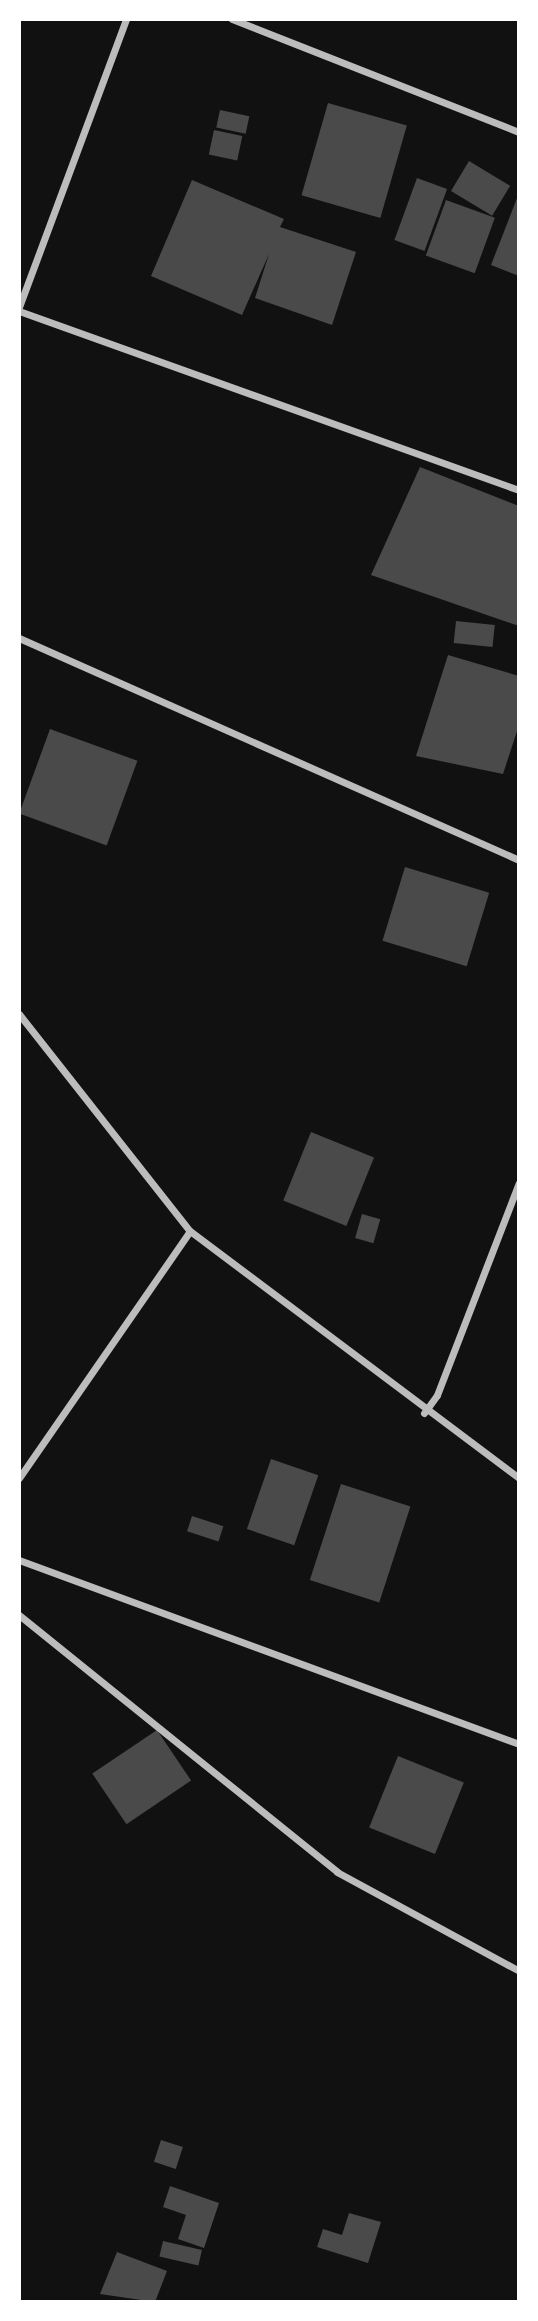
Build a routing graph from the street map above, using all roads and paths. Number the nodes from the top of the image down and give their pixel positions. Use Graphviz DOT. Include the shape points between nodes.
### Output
graph roads {
  1 [pos="126,19"];
  2 [pos="232,19"];
  3 [pos="519,132"];
  4 [pos="19,309"];
  5 [pos="519,490"];
  6 [pos="19,638"];
  7 [pos="519,860"];
  8 [pos="19,1014"];
  9 [pos="519,1183"];
  10 [pos="190,1231"];
  11 [pos="424,1413"];
  12 [pos="19,1478"];
  13 [pos="519,1478"];
  14 [pos="19,1560"];
  15 [pos="19,1615"];
  16 [pos="519,1744"];
  17 [pos="519,1971"];
  1 -- 4 [label="street"];
  2 -- 3 [label="street"];
  4 -- 5 [label="street"];
  6 -- 7 [label="street"];
  8 -- 10 [label="street"];
  9 -- 11 [label="street" via="437,1395"];
  10 -- 11 [label="street"];
  10 -- 12 [label="street"];
  11 -- 13 [label="street"];
  14 -- 16 [label="street"];
  15 -- 17 [label="street" via="337,1872"];
}
